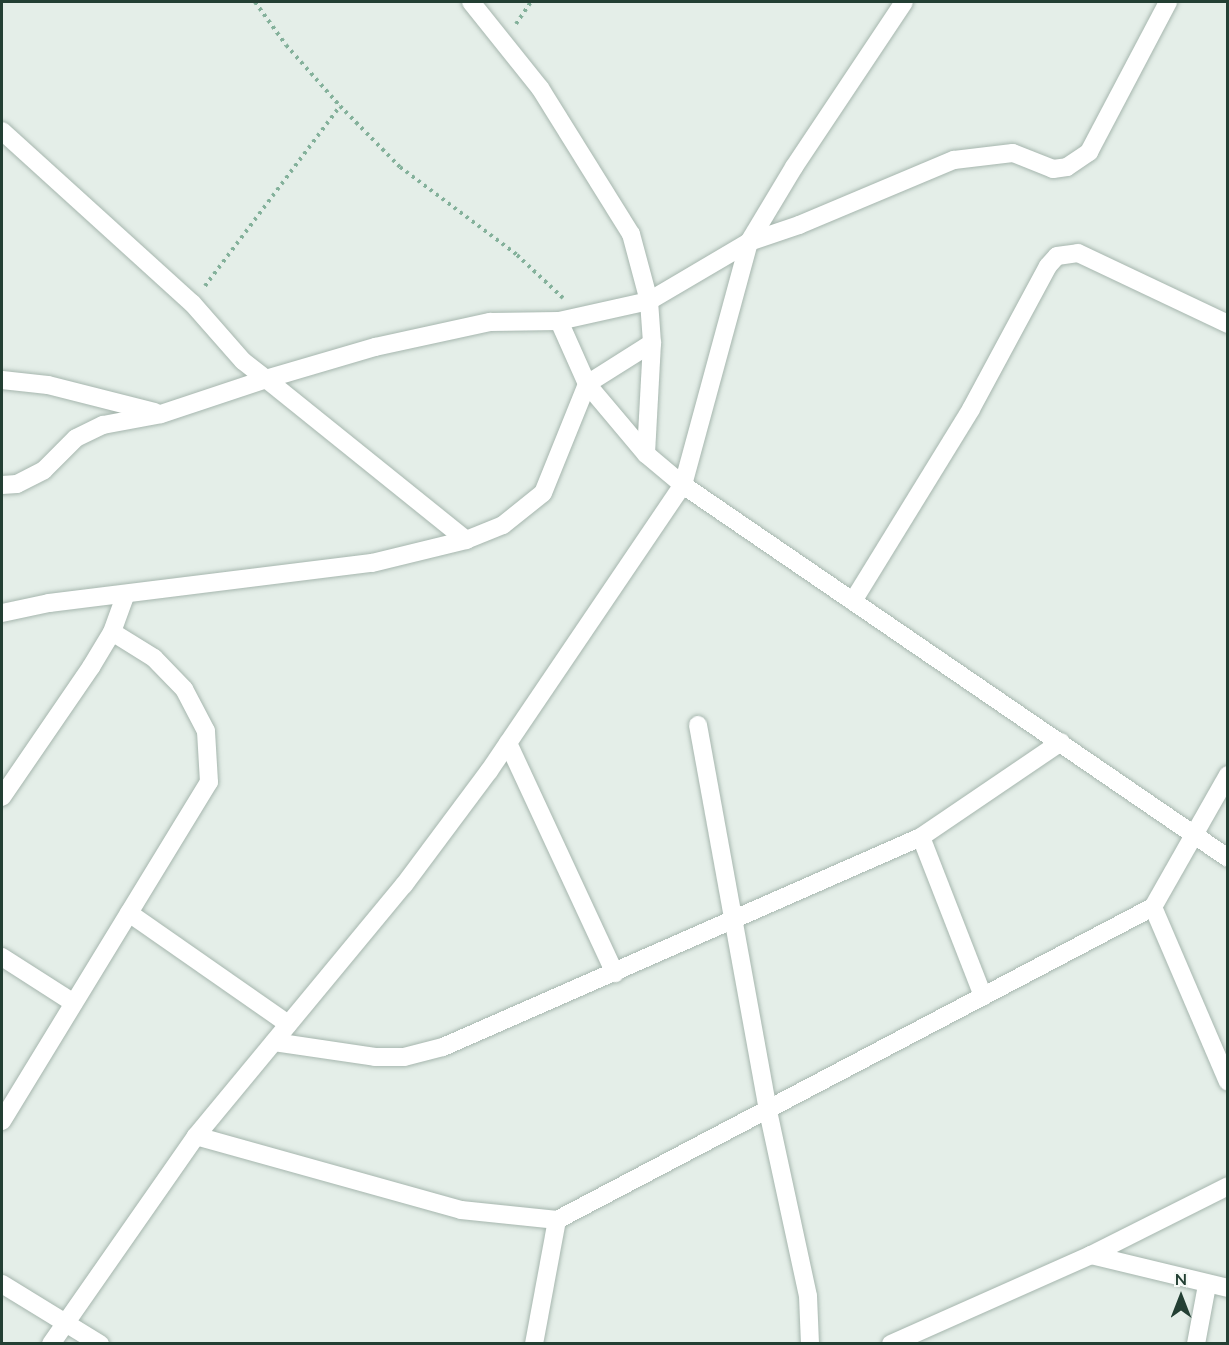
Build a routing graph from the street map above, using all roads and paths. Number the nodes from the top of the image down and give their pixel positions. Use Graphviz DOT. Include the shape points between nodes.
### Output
graph roads {
  1 [pos="255,2"];
  2 [pos="471,2"];
  3 [pos="904,2"];
  4 [pos="1168,2"];
  5 [pos="340,106"];
  6 [pos="2,131"];
  7 [pos="749,242"];
  8 [pos="649,301"];
  9 [pos="192,303"];
  10 [pos="580,315"];
  11 [pos="559,321"];
  12 [pos="1227,324"];
  13 [pos="652,343"];
  14 [pos="266,379"];
  15 [pos="2,380"];
  16 [pos="587,384"];
  17 [pos="161,414"];
  18 [pos="646,454"];
  19 [pos="2,485"];
  20 [pos="683,485"];
  21 [pos="466,540"];
  22 [pos="125,596"];
  23 [pos="853,602"];
  24 [pos="2,613"];
  25 [pos="112,632"];
  26 [pos="698,725"];
  27 [pos="1061,742"];
  28 [pos="508,743"];
  29 [pos="1227,775"];
  30 [pos="2,797"];
  31 [pos="921,837"];
  32 [pos="1195,837"];
  33 [pos="1227,858"];
  34 [pos="1152,907"];
  35 [pos="129,913"];
  36 [pos="734,921"];
  37 [pos="2,957"];
  38 [pos="615,973"];
  39 [pos="983,996"];
  40 [pos="74,1003"];
  41 [pos="288,1024"];
  42 [pos="274,1042"];
  43 [pos="1227,1082"];
  44 [pos="768,1111"];
  45 [pos="2,1121"];
  46 [pos="196,1136"];
  47 [pos="1227,1186"];
  48 [pos="557,1220"];
  49 [pos="1091,1255"];
  50 [pos="2,1284"];
  51 [pos="1207,1285"];
  52 [pos="1227,1288"];
  53 [pos="64,1323"];
  54 [pos="51,1344"];
  55 [pos="100,1344"];
  56 [pos="534,1344"];
  57 [pos="810,1344"];
  58 [pos="891,1344"];
  59 [pos="1196,1344"];
  1 -- 5 [label="path" via="286,45"];
  2 -- 8 [label="street" via="540,88 631,234"];
  3 -- 7 [label="street" via="794,166"];
  4 -- 7 [label="street" via="1089,152 1067,166 1053,169 1013,153 954,160"];
  5 -- 9 [label="path"];
  5 -- 10 [label="path" via="399,167 517,255"];
  6 -- 9 [label="street"];
  7 -- 8 [label="street"];
  7 -- 20 [label="street"];
  8 -- 10 [label="street"];
  8 -- 13 [label="street"];
  9 -- 14 [label="street" via="243,361"];
  10 -- 11 [label="street"];
  11 -- 14 [label="street" via="490,322 375,347"];
  11 -- 16 [label="street"];
  12 -- 23 [label="street" via="1078,253 1057,256 971,409"];
  13 -- 16 [label="street"];
  13 -- 18 [label="street"];
  14 -- 17 [label="street"];
  14 -- 21 [label="street"];
  15 -- 17 [label="street" via="48,385"];
  16 -- 18 [label="street"];
  16 -- 21 [label="street" via="543,493 503,525"];
  17 -- 19 [label="street" via="103,425 76,438 44,470 17,484"];
  18 -- 20 [label="street"];
  20 -- 23 [label="street"];
  20 -- 28 [label="street"];
  21 -- 22 [label="street" via="372,563"];
  22 -- 24 [label="street" via="49,603"];
  22 -- 25 [label="street"];
  23 -- 27 [label="street"];
  25 -- 30 [label="street"];
  25 -- 35 [label="street" via="154,658 184,689 206,731 210,764 209,782"];
  26 -- 36 [label="street"];
  27 -- 31 [label="street"];
  27 -- 32 [label="street"];
  28 -- 38 [label="street"];
  28 -- 41 [label="street" via="404,885"];
  29 -- 32 [label="street"];
  31 -- 36 [label="street"];
  31 -- 39 [label="street"];
  32 -- 33 [label="street"];
  32 -- 34 [label="street"];
  34 -- 39 [label="street"];
  34 -- 43 [label="street"];
  35 -- 40 [label="street"];
  35 -- 41 [label="street"];
  36 -- 38 [label="street"];
  36 -- 44 [label="street"];
  37 -- 40 [label="street"];
  38 -- 42 [label="street" via="443,1047 404,1057 375,1057"];
  39 -- 44 [label="street"];
  40 -- 45 [label="street"];
  41 -- 42 [label="street"];
  42 -- 46 [label="street"];
  44 -- 48 [label="street"];
  44 -- 57 [label="street" via="808,1296"];
  46 -- 48 [label="street" via="461,1210"];
  46 -- 53 [label="street"];
  47 -- 49 [label="street"];
  48 -- 56 [label="street"];
  49 -- 51 [label="street"];
  49 -- 58 [label="street"];
  50 -- 53 [label="street"];
  51 -- 52 [label="street"];
  51 -- 59 [label="street"];
  53 -- 54 [label="street"];
  53 -- 55 [label="street"];
}
